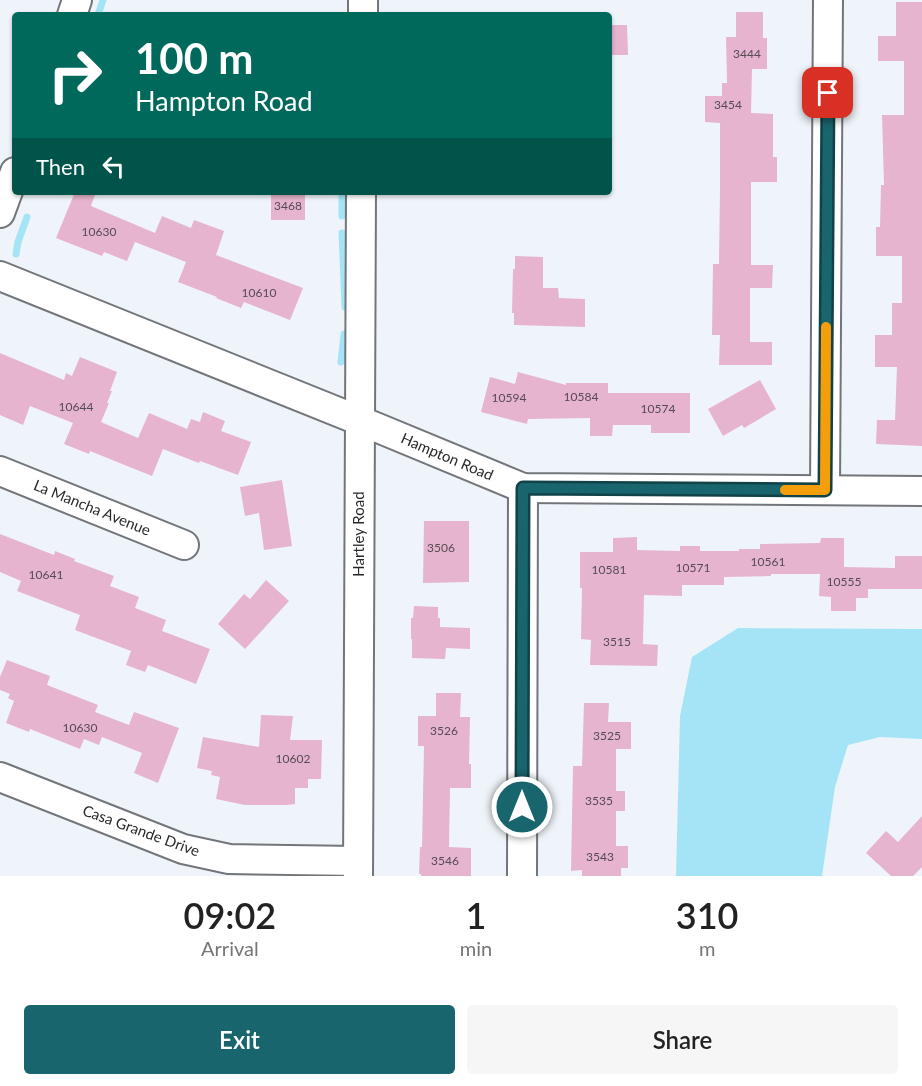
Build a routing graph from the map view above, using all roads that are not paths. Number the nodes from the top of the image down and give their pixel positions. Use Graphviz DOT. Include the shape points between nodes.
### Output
graph roads {
  1 [pos="828,0"];
  2 [pos="12,180"];
  3 [pos="361,195"];
  4 [pos="0,213"];
  5 [pos="0,276"];
  6 [pos="360,421"];
  7 [pos="0,471"];
  8 [pos="523,488"];
  9 [pos="825,490"];
  10 [pos="922,491"];
  11 [pos="184,544"];
  12 [pos="0,777"];
  13 [pos="223,868"];
  14 [pos="358,868"];
  15 [pos="522,876"];
  1 -- 9 [label="street"];
  2 -- 4 [label="street"];
  3 -- 6 [label="street, Hartley Road"];
  5 -- 6 [label="street, Hampton Road"];
  6 -- 8 [label="street, Hampton Road"];
  6 -- 14 [label="street, Hartley Road"];
  7 -- 11 [label="street, La Mancha Avenue"];
  8 -- 9 [label="street, Hampton Road"];
  8 -- 15 [label="street"];
  9 -- 10 [label="street, Hampton Road"];
  12 -- 13 [label="street, Casa Grande Drive"];
  13 -- 14 [label="street, Casa Grande Drive"];
}
